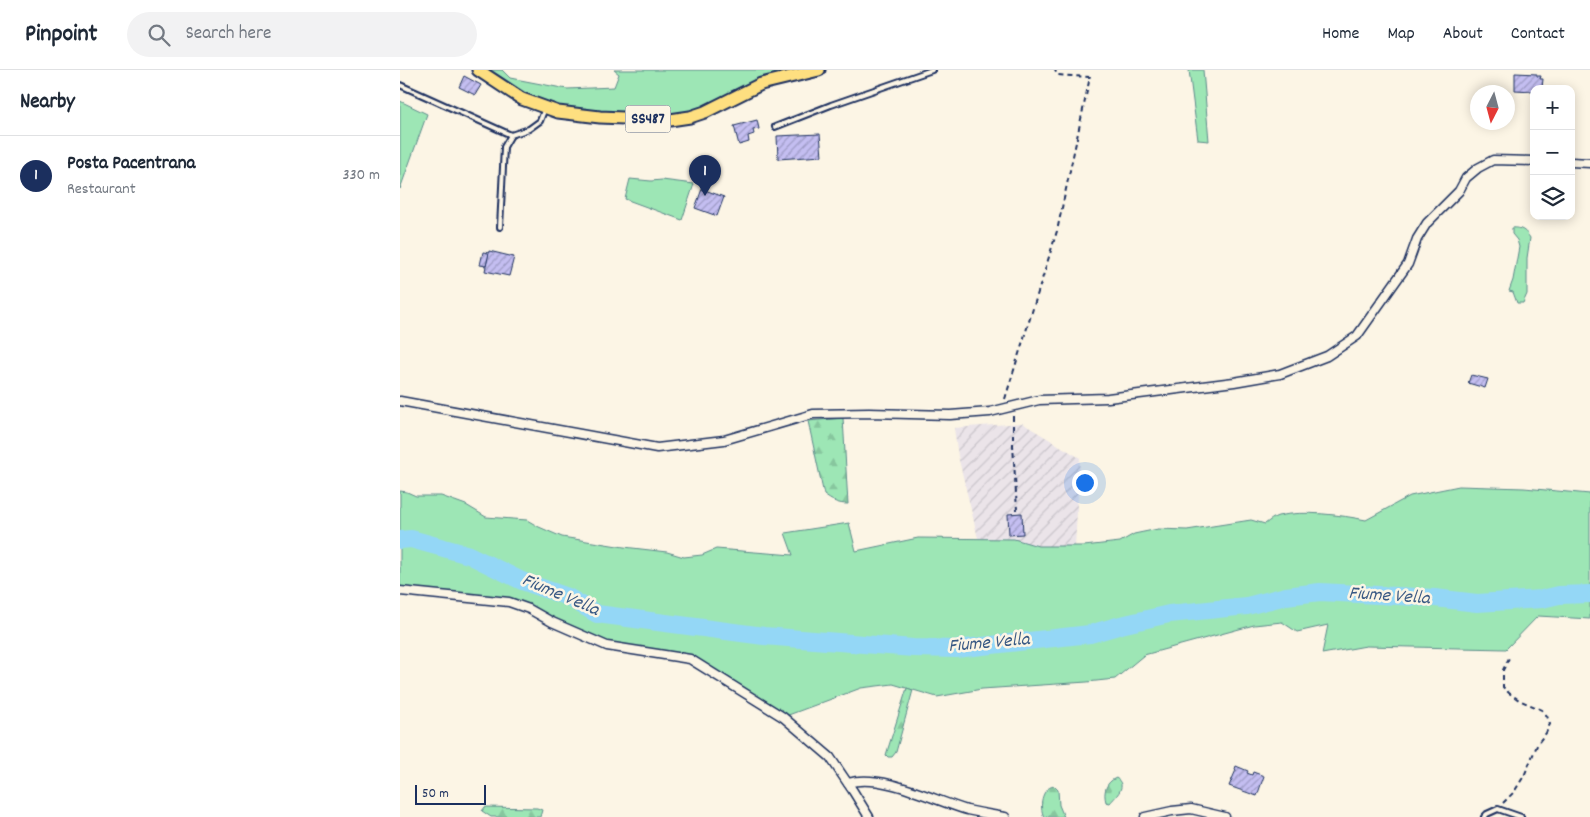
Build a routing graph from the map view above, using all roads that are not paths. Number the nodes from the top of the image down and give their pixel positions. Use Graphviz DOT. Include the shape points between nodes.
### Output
graph roads {
  1 [pos="478,70"];
  2 [pos="819,70"];
  3 [pos="932,70"];
  4 [pos="400,85"];
  5 [pos="546,107"];
  6 [pos="775,127"];
  7 [pos="512,135"];
  8 [pos="1530,162"];
  9 [pos="1575,162"];
  10 [pos="1590,163"];
  11 [pos="500,227"];
  12 [pos="400,401"];
  13 [pos="400,591"];
  14 [pos="848,783"];
  15 [pos="869,817"];
  16 [pos="1005,817"];
  17 [pos="1146,817"];
  18 [pos="1225,817"];
  19 [pos="1484,817"];
  20 [pos="1521,817"];
  1 -- 5 [label="main road, SS487" via="522,99"];
  2 -- 5 [label="main road, SS487" via="761,84 705,112 670,120 600,117 558,112"];
  3 -- 6 [label="lane"];
  4 -- 7 [label="lane"];
  5 -- 7 [label="lane" via="540,122"];
  7 -- 11 [label="lane" via="504,147"];
  8 -- 12 [label="street" via="1493,160 1466,178 1459,191 1427,222 1408,264 1357,336 1327,356 1280,374 1108,398 1039,400 990,412 813,414 724,440 657,448"];
  9 -- 10 [label="street"];
  13 -- 14 [label="street" via="509,602 607,646 690,659 783,717 830,757"];
  14 -- 15 [label="street"];
  14 -- 16 [label="street" via="856,780 884,783 968,810"];
  17 -- 18 [label="street" via="1191,809"];
  19 -- 20 [label="lane" via="1498,809"];
}
